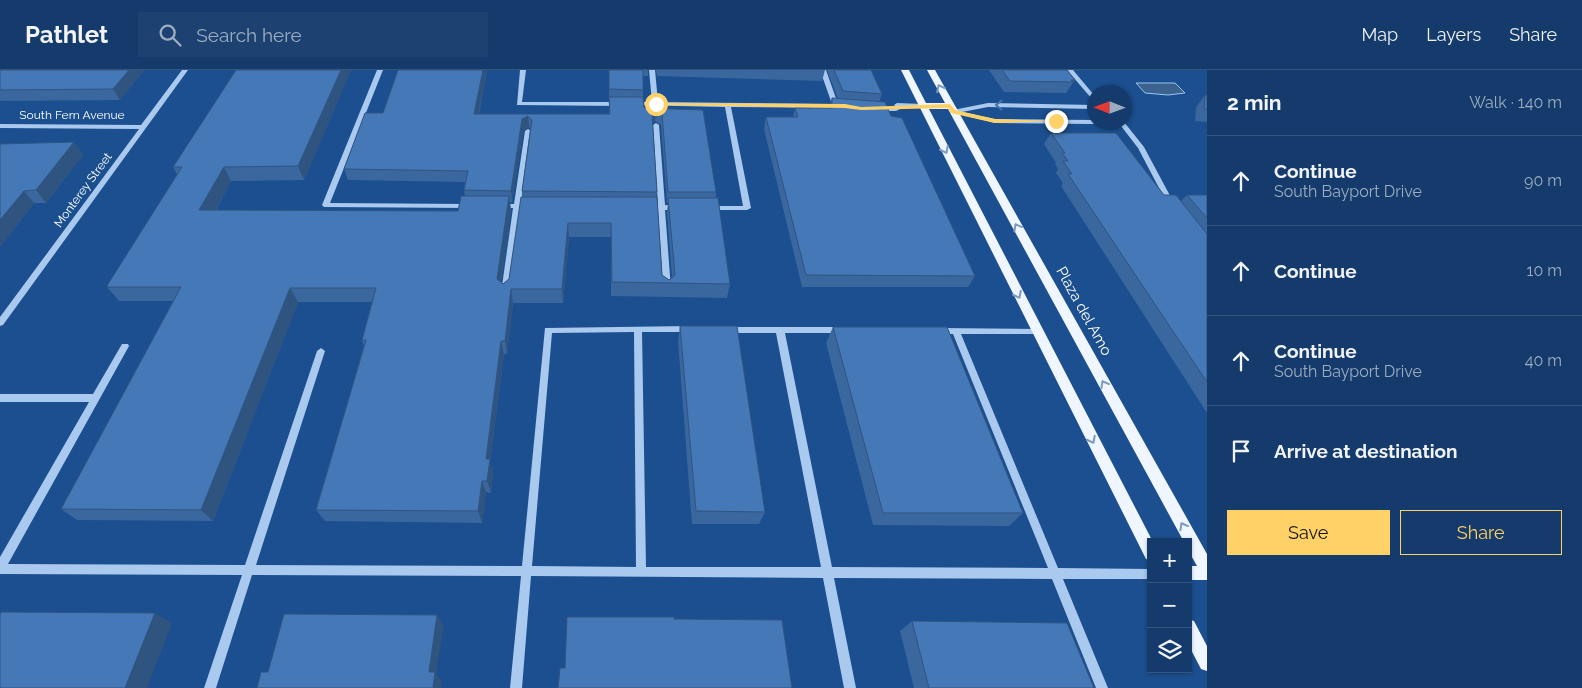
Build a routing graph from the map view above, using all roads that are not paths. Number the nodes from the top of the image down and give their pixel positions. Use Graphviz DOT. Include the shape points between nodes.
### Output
graph roads {
  1 [pos="185,70"];
  2 [pos="380,70"];
  3 [pos="523,70"];
  4 [pos="652,70"];
  5 [pos="823,70"];
  6 [pos="905,70"];
  7 [pos="931,70"];
  8 [pos="1070,70"];
  9 [pos="1087,90"];
  10 [pos="656,104"];
  11 [pos="728,105"];
  12 [pos="836,106"];
  13 [pos="850,106"];
  14 [pos="869,106"];
  15 [pos="923,106"];
  16 [pos="1047,106"];
  17 [pos="1087,107"];
  18 [pos="951,109"];
  19 [pos="1056,121"];
  20 [pos="1087,122"];
  21 [pos="656,125"];
  22 [pos="0,126"];
  23 [pos="144,127"];
  24 [pos="1127,130"];
  25 [pos="528,131"];
  26 [pos="479,206"];
  27 [pos="488,206"];
  28 [pos="517,206"];
  29 [pos="536,206"];
  30 [pos="643,207"];
  31 [pos="662,207"];
  32 [pos="690,208"];
  33 [pos="700,208"];
  34 [pos="1178,214"];
  35 [pos="667,289"];
  36 [pos="505,293"];
  37 [pos="0,323"];
  38 [pos="638,329"];
  39 [pos="695,330"];
  40 [pos="714,330"];
  41 [pos="780,330"];
  42 [pos="848,330"];
  43 [pos="927,331"];
  44 [pos="956,331"];
  45 [pos="1036,331"];
  46 [pos="124,346"];
  47 [pos="322,351"];
  48 [pos="0,398"];
  49 [pos="95,398"];
  50 [pos="1147,546"];
  51 [pos="0,568"];
  52 [pos="250,570"];
  53 [pos="528,571"];
  54 [pos="1207,571"];
  55 [pos="641,572"];
  56 [pos="827,573"];
  57 [pos="1192,573"];
  58 [pos="1055,574"];
  59 [pos="1147,574"];
  60 [pos="1189,628"];
  61 [pos="1207,664"];
  62 [pos="210,688"];
  63 [pos="516,688"];
  64 [pos="850,688"];
  65 [pos="1102,688"];
  1 -- 23 [label="street, Monterey Street"];
  2 -- 26 [label="street" via="326,205"];
  3 -- 10 [label="street" via="519,104"];
  4 -- 10 [label="street"];
  5 -- 12 [label="street"];
  6 -- 15 [label="main road"];
  18 -- 7 [label="main road, Plaza del Amo, one-way"];
  8 -- 9 [label="street"];
  10 -- 11 [label="street"];
  11 -- 12 [label="street"];
  11 -- 33 [label="street" via="747,208"];
  12 -- 13 [label="street"];
  14 -- 15 [label="street" via="896,109"];
  15 -- 18 [label="main road"];
  15 -- 45 [label="main road, one-way"];
  16 -- 17 [label="street"];
  16 -- 18 [label="street, one-way" via="988,105"];
  16 -- 19 [label="street"];
  18 -- 19 [label="street" via="995,121"];
  54 -- 18 [label="main road, Plaza del Amo, one-way"];
  19 -- 20 [label="street"];
  21 -- 31 [label="street"];
  22 -- 23 [label="street, South Fern Avenue"];
  23 -- 37 [label="street, Monterey Street"];
  24 -- 34 [label="street" via="1141,147"];
  25 -- 28 [label="street"];
  27 -- 28 [label="street"];
  28 -- 29 [label="street"];
  28 -- 36 [label="street"];
  30 -- 31 [label="street"];
  31 -- 32 [label="street"];
  31 -- 35 [label="street"];
  38 -- 39 [label="street"];
  38 -- 53 [label="street" via="548,330"];
  38 -- 55 [label="street"];
  40 -- 41 [label="street"];
  41 -- 42 [label="street"];
  41 -- 56 [label="street"];
  43 -- 44 [label="street"];
  44 -- 45 [label="street"];
  44 -- 58 [label="street"];
  45 -- 50 [label="main road, one-way"];
  46 -- 49 [label="street"];
  47 -- 52 [label="street"];
  48 -- 49 [label="street"];
  49 -- 51 [label="street"];
  51 -- 52 [label="street"];
  52 -- 53 [label="street"];
  52 -- 62 [label="street"];
  53 -- 55 [label="street"];
  53 -- 63 [label="street"];
  54 -- 57 [label="main road"];
  55 -- 56 [label="street"];
  56 -- 58 [label="street"];
  56 -- 64 [label="street"];
  58 -- 59 [label="street"];
  58 -- 65 [label="street"];
  60 -- 61 [label="main road"];
}
